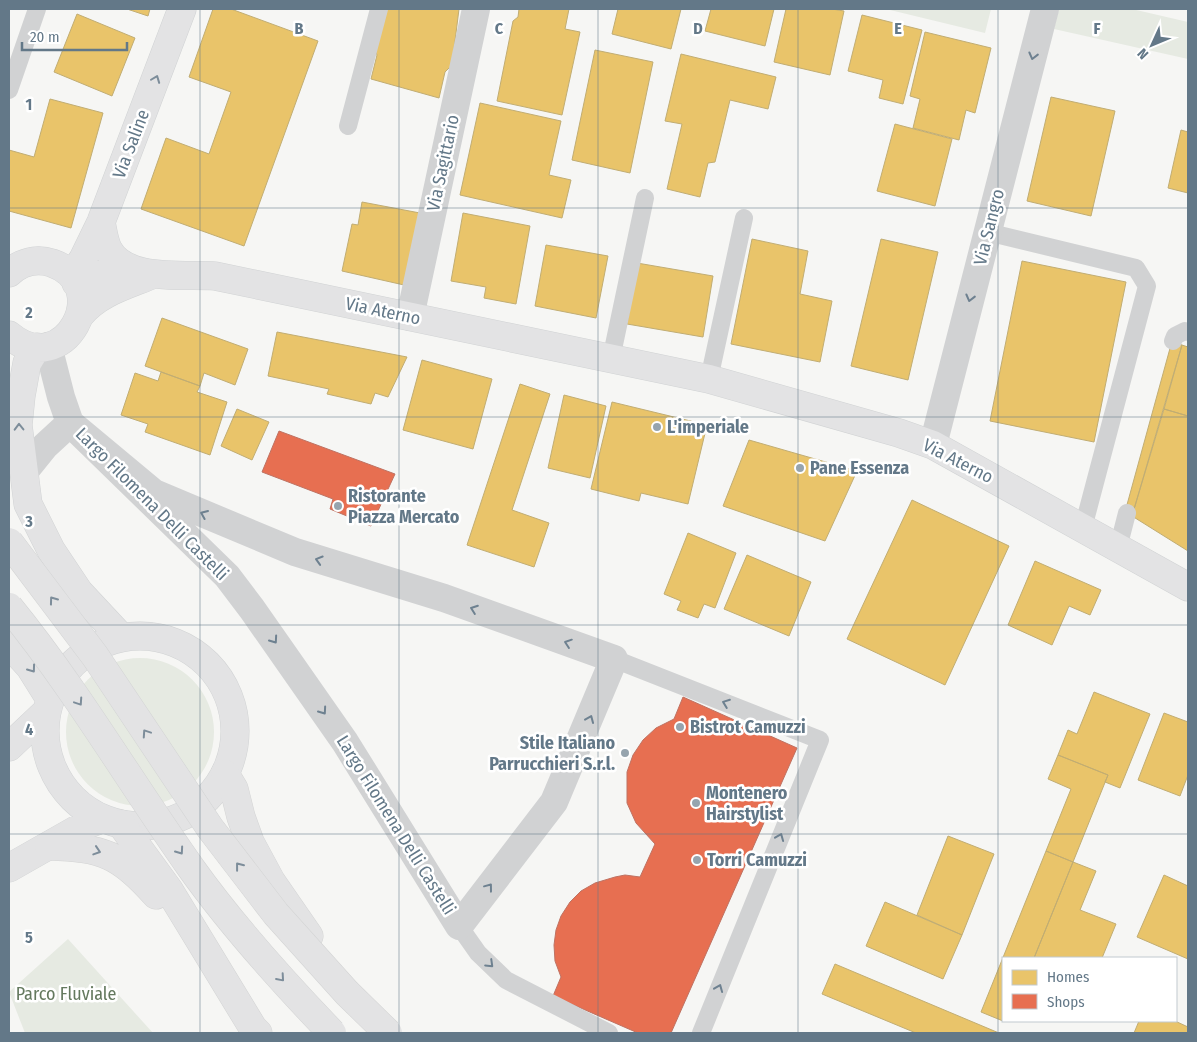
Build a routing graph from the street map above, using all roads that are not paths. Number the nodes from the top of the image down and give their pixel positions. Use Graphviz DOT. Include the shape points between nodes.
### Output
graph roads {
  1 [pos="37,9"];
  2 [pos="182,9"];
  3 [pos="379,9"];
  4 [pos="476,9"];
  5 [pos="1045,9"];
  6 [pos="9,90"];
  7 [pos="348,126"];
  8 [pos="646,198"];
  9 [pos="744,218"];
  10 [pos="101,222"];
  11 [pos="987,232"];
  12 [pos="9,272"];
  13 [pos="142,272"];
  14 [pos="74,280"];
  15 [pos="80,314"];
  16 [pos="410,317"];
  17 [pos="1188,332"];
  18 [pos="9,335"];
  19 [pos="1173,341"];
  20 [pos="42,347"];
  21 [pos="611,359"];
  22 [pos="709,378"];
  23 [pos="70,423"];
  24 [pos="933,445"];
  25 [pos="24,472"];
  26 [pos="1127,513"];
  27 [pos="1083,528"];
  28 [pos="9,542"];
  29 [pos="1118,548"];
  30 [pos="1188,587"];
  31 [pos="9,607"];
  32 [pos="120,637"];
  33 [pos="9,644"];
  34 [pos="614,658"];
  35 [pos="48,705"];
  36 [pos="9,747"];
  37 [pos="225,774"];
  38 [pos="111,822"];
  39 [pos="49,846"];
  40 [pos="9,868"];
  41 [pos="459,926"];
  42 [pos="210,960"];
  43 [pos="258,1033"];
  44 [pos="332,1033"];
  45 [pos="388,1033"];
  46 [pos="401,1033"];
  47 [pos="609,1033"];
  48 [pos="701,1033"];
  1 -- 6 [label="lane"];
  10 -- 2 [label="main road, Via Saline, one-way"];
  3 -- 7 [label="lane"];
  4 -- 16 [label="street, Via Sagittario"];
  5 -- 11 [label="street, Via Sangro, one-way"];
  8 -- 21 [label="lane"];
  9 -- 22 [label="lane"];
  10 -- 13 [label="main road" via="104,241 111,254 123,265"];
  10 -- 14 [label="main road, Via Saline"];
  11 -- 24 [label="street, Via Sangro, one-way"];
  11 -- 27 [label="lane" via="1136,268 1147,286"];
  12 -- 14 [label="main road" via="26,262 46,261 64,269"];
  13 -- 14 [label="main road, Via Aterno" via="112,271"];
  13 -- 15 [label="main road, Via Aterno" via="100,297"];
  13 -- 16 [label="main road, Via Aterno" via="215,276"];
  14 -- 15 [label="main road" via="80,293"];
  15 -- 20 [label="main road" via="72,332"];
  16 -- 21 [label="main road, Via Aterno"];
  17 -- 19 [label="lane" via="1175,336"];
  18 -- 20 [label="main road" via="25,345"];
  20 -- 23 [label="street, Largo Filomena Delli Castelli"];
  25 -- 20 [label="main road, one-way" via="18,425 21,396 27,363"];
  21 -- 22 [label="main road, Via Aterno"];
  22 -- 24 [label="main road, Via Aterno"];
  23 -- 25 [label="street"];
  34 -- 23 [label="street, Largo Filomena Delli Castelli, one-way" via="444,598 295,552 154,493"];
  23 -- 41 [label="street, Largo Filomena Delli Castelli, one-way" via="232,583 345,742"];
  24 -- 27 [label="main road, Via Aterno"];
  25 -- 32 [label="main road" via="28,504 51,550 79,592"];
  26 -- 29 [label="lane"];
  27 -- 29 [label="main road, Via Aterno"];
  45 -- 28 [label="main road, one-way, bridge" via="276,914 222,844 95,656"];
  29 -- 30 [label="main road, Via Aterno"];
  31 -- 44 [label="main road, one-way, bridge" via="67,684 192,870 235,925"];
  32 -- 35 [label="main road" via="90,649 77,659 61,677"];
  32 -- 37 [label="main road" via="147,635 173,641 197,654 216,673 229,696 235,722 234,749"];
  33 -- 35 [label="main road, one-way" via="30,667"];
  41 -- 34 [label="street, Largo Filomena Delli Castelli, one-way" via="554,802"];
  48 -- 34 [label="lane, one-way" via="820,740"];
  35 -- 36 [label="main road"];
  35 -- 38 [label="main road" via="44,738 56,775 70,796 90,812"];
  37 -- 38 [label="main road" via="209,797 182,817 149,826"];
  37 -- 46 [label="main road" via="234,789 240,818 250,842 302,929 352,986"];
  38 -- 39 [label="main road" via="83,826"];
  38 -- 42 [label="main road" via="169,890"];
  39 -- 40 [label="main road"];
  39 -- 42 [label="main road, one-way" via="82,847 126,864 141,877"];
  41 -- 47 [label="lane, one-way" via="478,953 506,980"];
  42 -- 43 [label="main road"];
}
